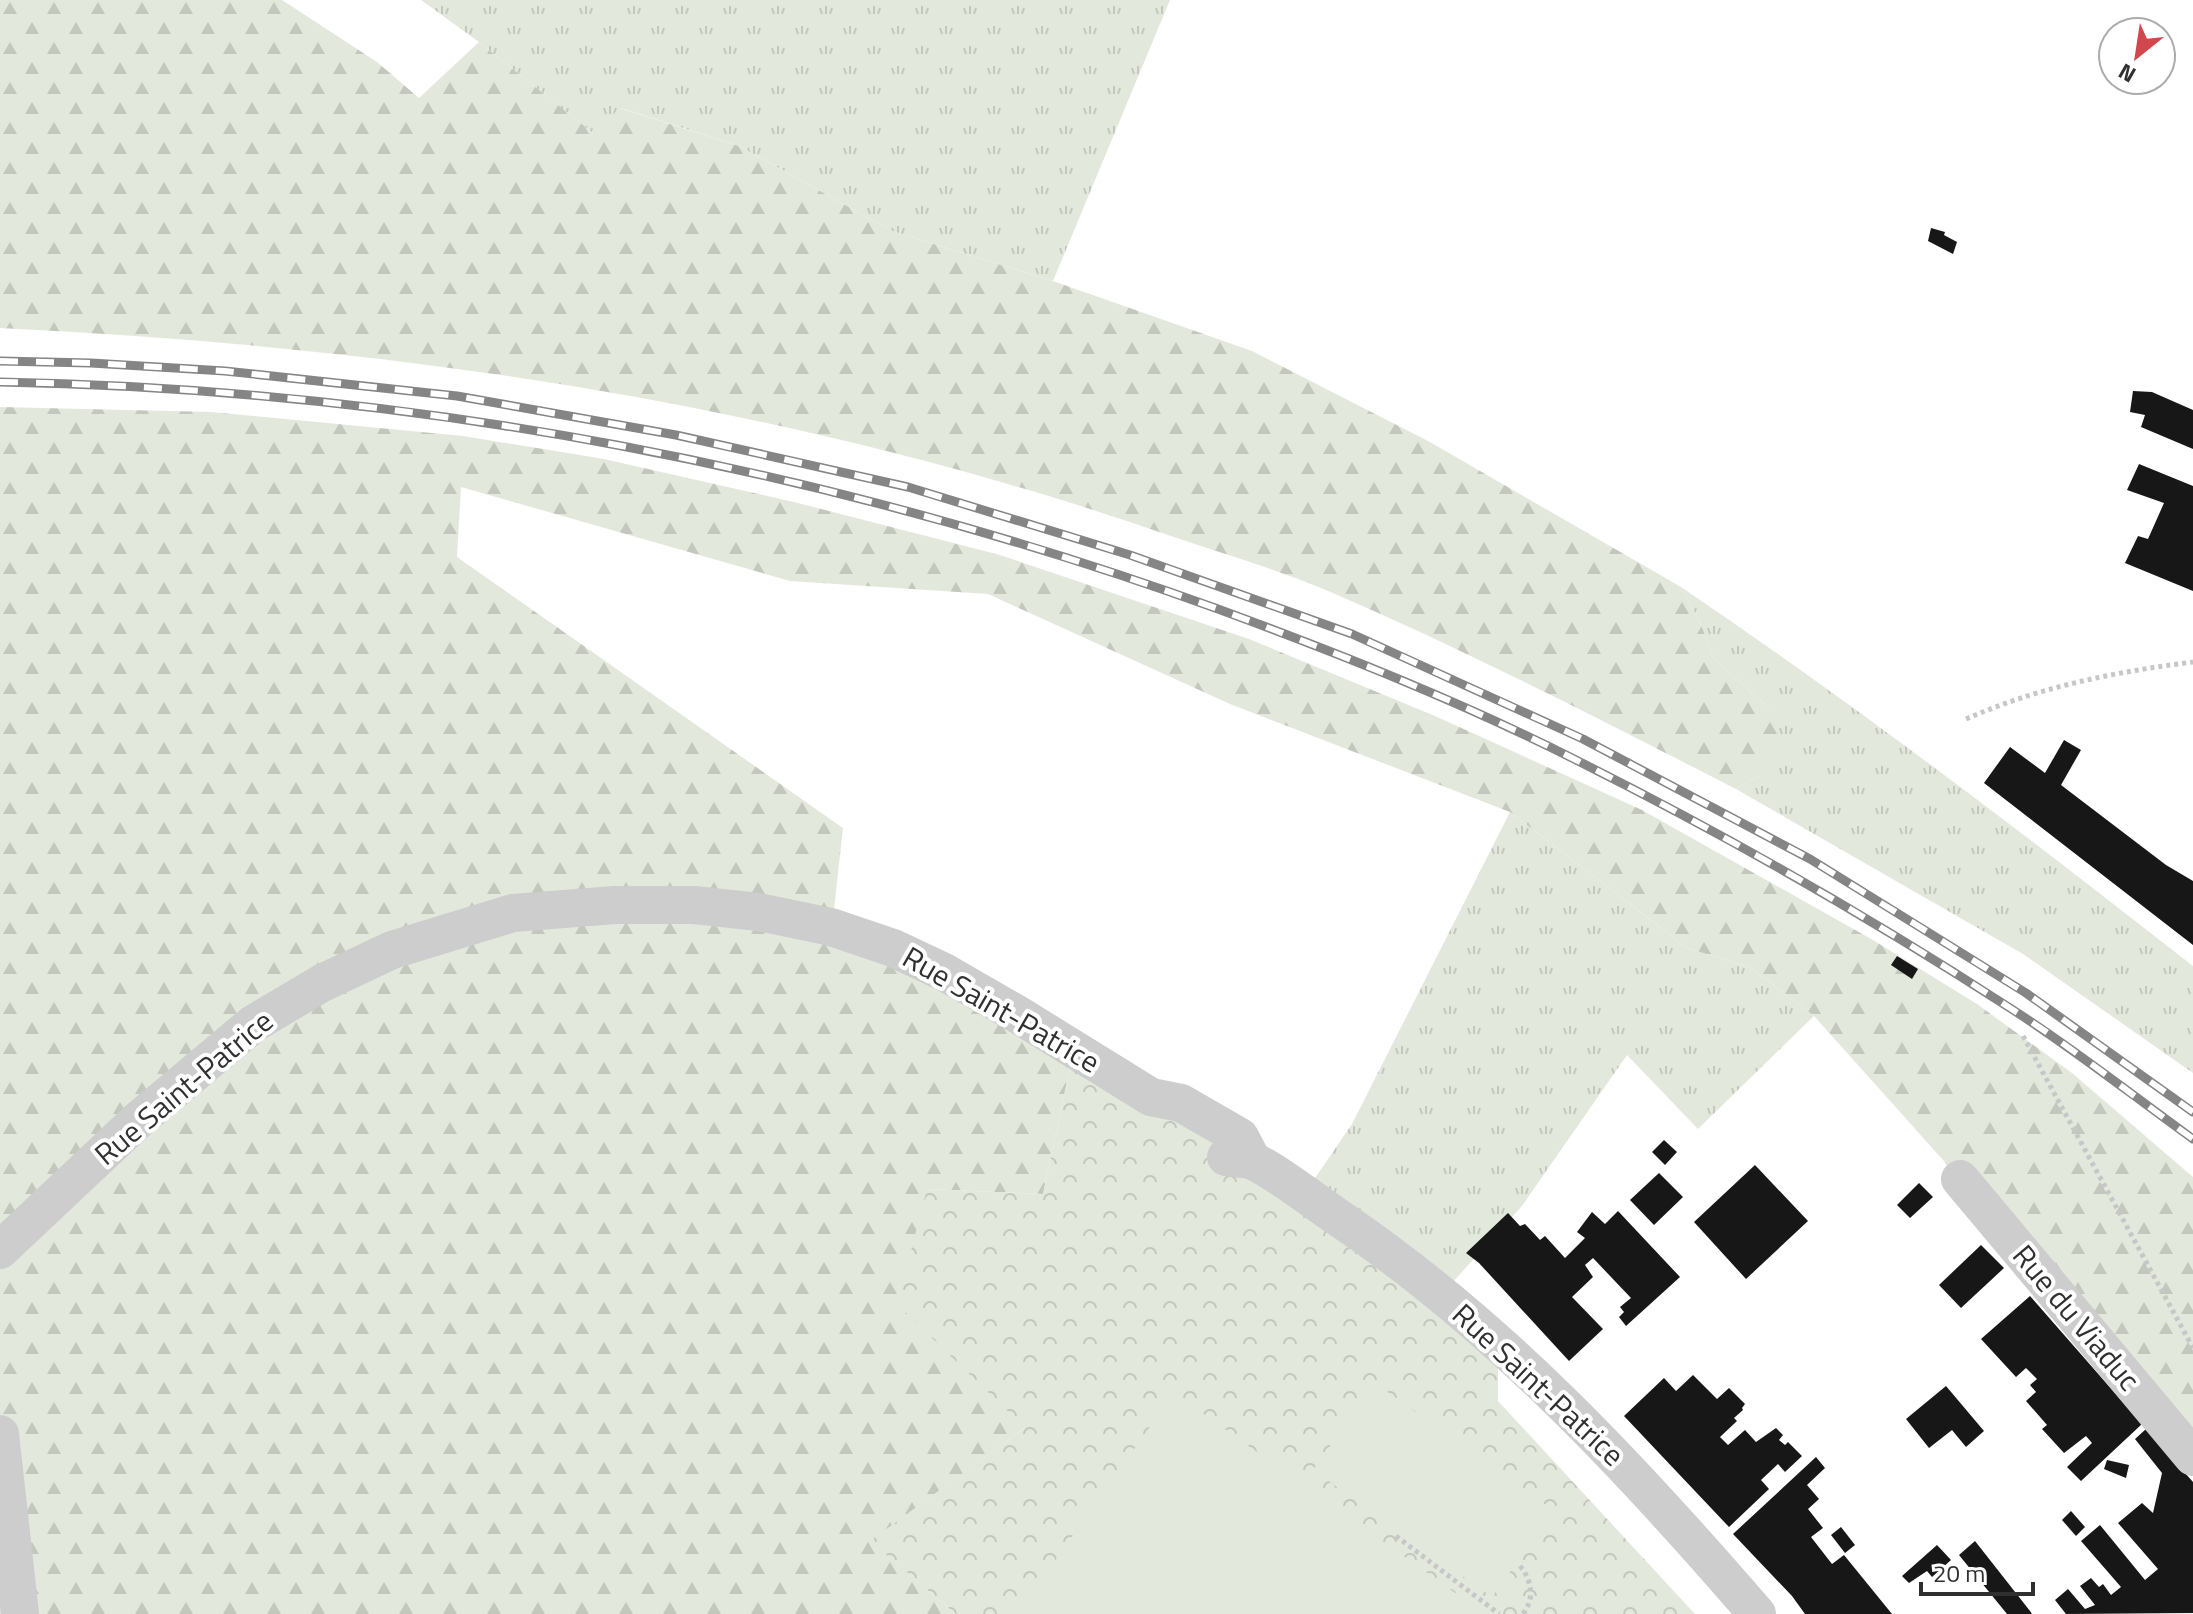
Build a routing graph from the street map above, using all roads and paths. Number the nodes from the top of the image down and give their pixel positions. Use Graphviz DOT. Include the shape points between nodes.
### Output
graph roads {
  1 [pos="2193,662"];
  2 [pos="1966,719"];
  3 [pos="2023,1036"];
  4 [pos="1960,1179"];
  5 [pos="0,1250"];
  6 [pos="2193,1348"];
  7 [pos="0,1434"];
  8 [pos="2193,1457"];
  9 [pos="1396,1536"];
  10 [pos="1520,1566"];
  11 [pos="20,1614"];
  12 [pos="1499,1614"];
  13 [pos="1523,1614"];
  14 [pos="1757,1614"];
  1 -- 2 [label="path" via="2039,690"];
  3 -- 6 [label="path"];
  4 -- 8 [label="street, Rue du Viaduc"];
  5 -- 14 [label="street, Rue Saint-Patrice" via="137,1121 253,1024 392,950 513,913 615,905 759,912 831,927 944,972 1151,1097 1174,1129 1227,1158 1252,1160 1393,1254 1498,1340 1602,1440"];
  7 -- 11 [label="street"];
  9 -- 12 [label="path"];
  10 -- 13 [label="path" via="1531,1580 1530,1605"];
}
